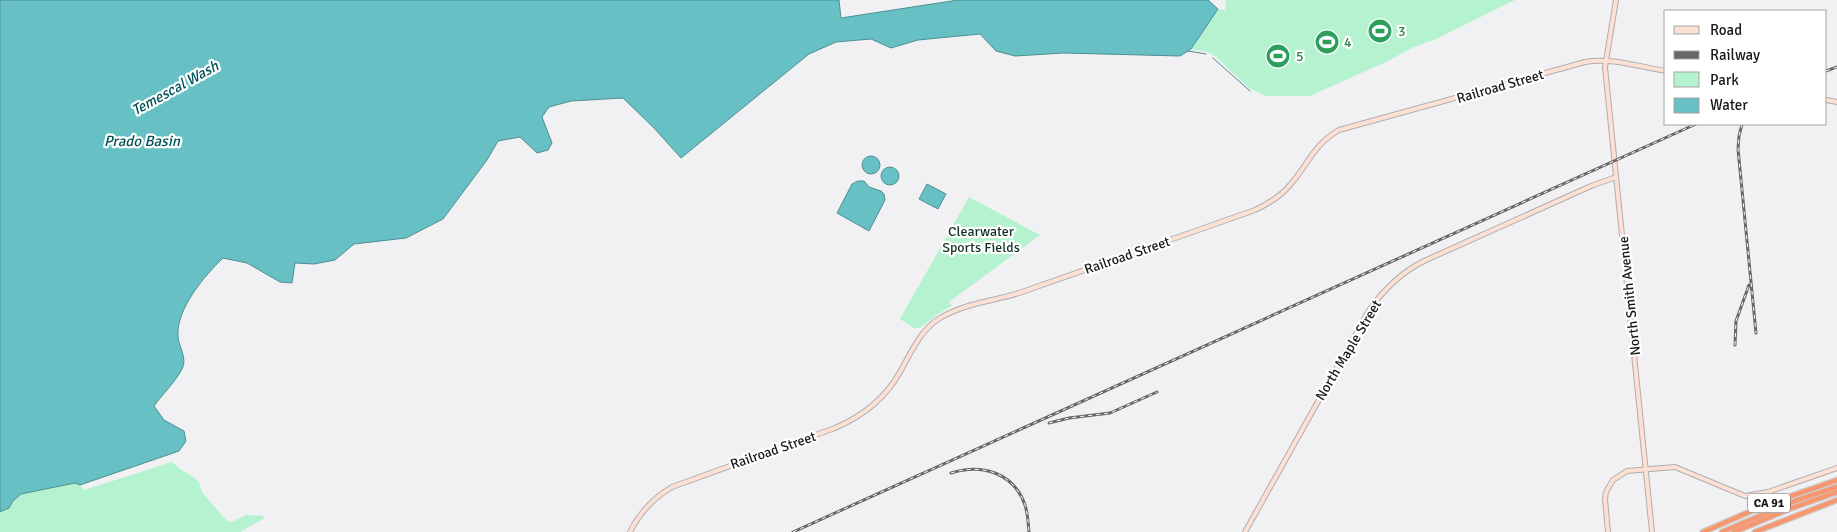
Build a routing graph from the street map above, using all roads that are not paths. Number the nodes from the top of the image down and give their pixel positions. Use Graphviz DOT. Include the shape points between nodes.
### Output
graph roads {
  1 [pos="1616,0"];
  2 [pos="1606,61"];
  3 [pos="1664,71"];
  4 [pos="1616,177"];
  5 [pos="1837,468"];
  6 [pos="1646,469"];
  7 [pos="1837,480"];
  8 [pos="1837,487"];
  9 [pos="1837,492"];
  10 [pos="1837,500"];
  11 [pos="630,532"];
  12 [pos="1246,532"];
  13 [pos="1608,532"];
  14 [pos="1652,532"];
  15 [pos="1703,532"];
  16 [pos="1722,532"];
  17 [pos="1734,532"];
  18 [pos="1755,532"];
  1 -- 2 [label="main road, North Smith Avenue"];
  2 -- 3 [label="main road, Railroad Street"];
  2 -- 4 [label="main road, North Smith Avenue"];
  2 -- 11 [label="main road, Railroad Street" via="1586,62 1344,128 1314,150 1281,194 1255,210 1017,294 949,313 927,328 891,387 860,416 672,487 651,502"];
  4 -- 6 [label="main road, North Smith Avenue"];
  4 -- 12 [label="main road, North Maple Street" via="1424,260 1388,286 1366,315"];
  5 -- 6 [label="main road" via="1768,492 1745,496 1675,467"];
  6 -- 13 [label="main road" via="1627,471 1609,484 1605,499"];
  6 -- 14 [label="main road, North Smith Avenue"];
  7 -- 15 [label="highway, CA 91" via="1763,506"];
  8 -- 16 [label="highway"];
  9 -- 17 [label="highway"];
  10 -- 18 [label="highway, CA 91"];
}
